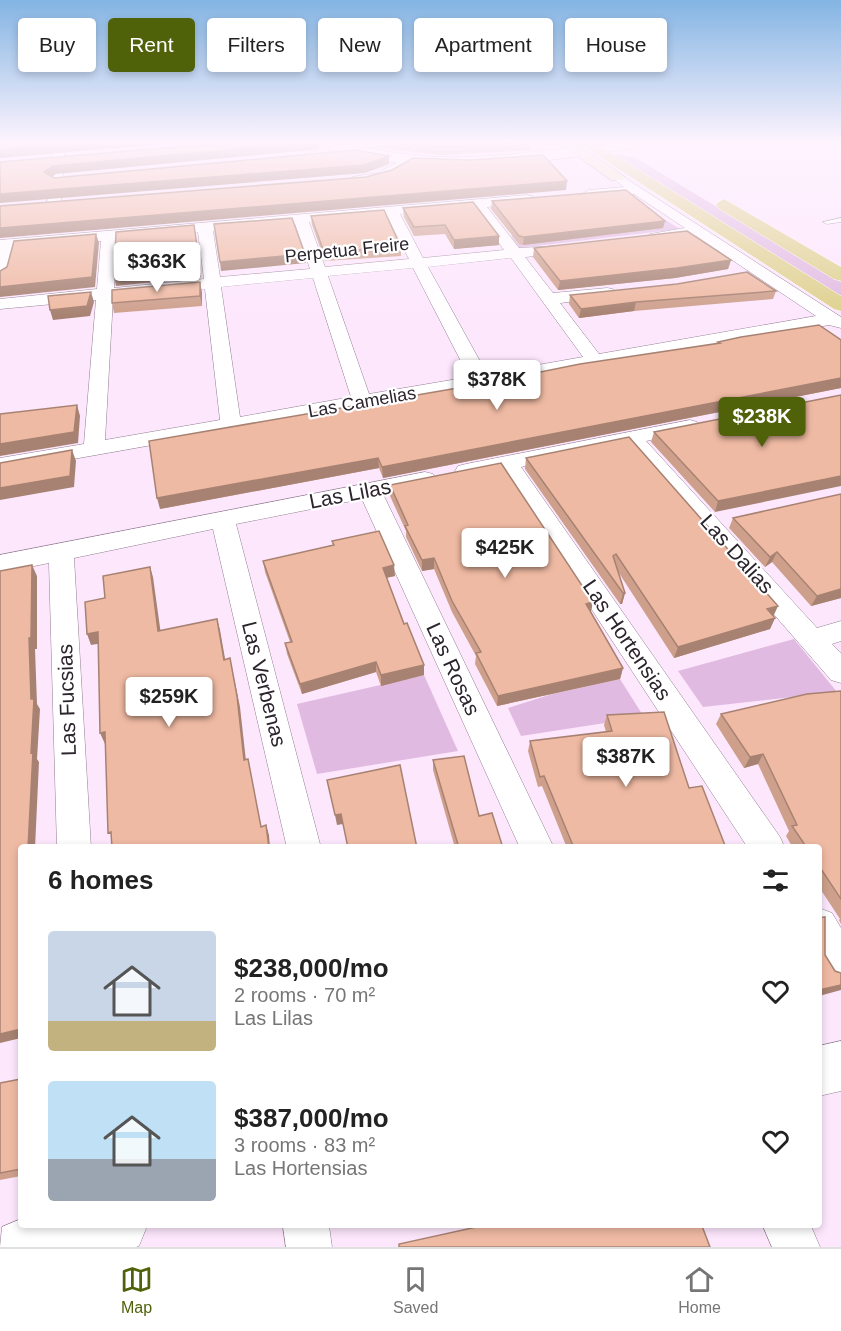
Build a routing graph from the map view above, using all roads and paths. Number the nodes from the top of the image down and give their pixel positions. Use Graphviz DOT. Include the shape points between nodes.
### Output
graph roads {
  1 [pos="55,200"];
  2 [pos="521,200"];
  3 [pos="651,200"];
  4 [pos="665,200"];
  5 [pos="675,200"];
  6 [pos="719,200"];
  7 [pos="54,204"];
  8 [pos="478,204"];
  9 [pos="391,211"];
  10 [pos="301,219"];
  11 [pos="841,220"];
  12 [pos="827,222"];
  13 [pos="717,225"];
  14 [pos="205,227"];
  15 [pos="698,231"];
  16 [pos="109,236"];
  17 [pos="642,239"];
  18 [pos="4,245"];
  19 [pos="582,246"];
  20 [pos="515,253"];
  21 [pos="418,263"];
  22 [pos="759,271"];
  23 [pos="318,273"];
  24 [pos="737,275"];
  25 [pos="841,275"];
  26 [pos="0,276"];
  27 [pos="213,283"];
  28 [pos="625,291"];
  29 [pos="105,294"];
  30 [pos="548,298"];
  31 [pos="0,304"];
  32 [pos="838,317"];
  33 [pos="595,361"];
  34 [pos="481,381"];
  35 [pos="362,402"];
  36 [pos="712,422"];
  37 [pos="231,425"];
  38 [pos="632,438"];
  39 [pos="94,449"];
  40 [pos="507,463"];
  41 [pos="0,465"];
  42 [pos="369,490"];
  43 [pos="223,519"];
  44 [pos="61,552"];
  45 [pos="0,564"];
  46 [pos="841,631"];
  47 [pos="813,639"];
  48 [pos="841,672"];
  49 [pos="74,844"];
  50 [pos="303,844"];
  51 [pos="535,844"];
  52 [pos="765,844"];
  53 [pos="822,931"];
  54 [pos="841,964"];
  55 [pos="841,1066"];
  56 [pos="822,1070"];
  57 [pos="306,1228"];
  58 [pos="787,1228"];
  59 [pos="90,1229"];
  60 [pos="22,1247"];
  61 [pos="309,1247"];
  62 [pos="797,1247"];
  1 -- 7 [label="street"];
  2 -- 8 [label="street"];
  3 -- 15 [label="street"];
  4 -- 13 [label="main road"];
  5 -- 13 [label="main road"];
  6 -- 25 [label="main road"];
  8 -- 9 [label="street"];
  8 -- 20 [label="street"];
  9 -- 10 [label="street"];
  9 -- 21 [label="street"];
  10 -- 14 [label="street"];
  10 -- 23 [label="street"];
  11 -- 12 [label="lane"];
  13 -- 32 [label="main road"];
  14 -- 16 [label="street"];
  14 -- 27 [label="street"];
  15 -- 17 [label="street"];
  15 -- 22 [label="street"];
  16 -- 18 [label="street"];
  16 -- 29 [label="street"];
  18 -- 26 [label="street"];
  19 -- 20 [label="street, Perpetua Freire"];
  20 -- 21 [label="street, Perpetua Freire"];
  20 -- 30 [label="street"];
  21 -- 23 [label="street, Perpetua Freire"];
  21 -- 34 [label="street"];
  22 -- 24 [label="street"];
  22 -- 32 [label="street"];
  23 -- 27 [label="street, Perpetua Freire"];
  23 -- 35 [label="street"];
  27 -- 29 [label="street, Perpetua Freire"];
  27 -- 37 [label="street"];
  28 -- 30 [label="street"];
  29 -- 31 [label="street, Perpetua Freire"];
  29 -- 39 [label="street"];
  30 -- 33 [label="street"];
  32 -- 33 [label="street, Las Camelias"];
  33 -- 34 [label="street, Las Camelias"];
  34 -- 35 [label="street, Las Camelias"];
  35 -- 37 [label="street, Las Camelias"];
  36 -- 38 [label="street, Las Lilas"];
  37 -- 39 [label="street, Las Camelias"];
  38 -- 40 [label="street, Las Lilas"];
  38 -- 47 [label="street, Las Dalias" via="721,520"];
  39 -- 41 [label="street, Las Camelias"];
  40 -- 42 [label="street, Las Lilas"];
  40 -- 52 [label="street, Las Hortensias"];
  42 -- 43 [label="street, Las Lilas"];
  42 -- 51 [label="street, Las Rosas"];
  43 -- 44 [label="street, Las Lilas"];
  43 -- 50 [label="street, Las Verbenas"];
  44 -- 45 [label="street, Las Lilas"];
  44 -- 49 [label="street, Las Fucsias"];
  46 -- 47 [label="street"];
  47 -- 48 [label="street, Las Dalias"];
  53 -- 54 [label="street"];
  55 -- 56 [label="street"];
  57 -- 61 [label="street"];
  58 -- 62 [label="street"];
  59 -- 60 [label="street"];
}
